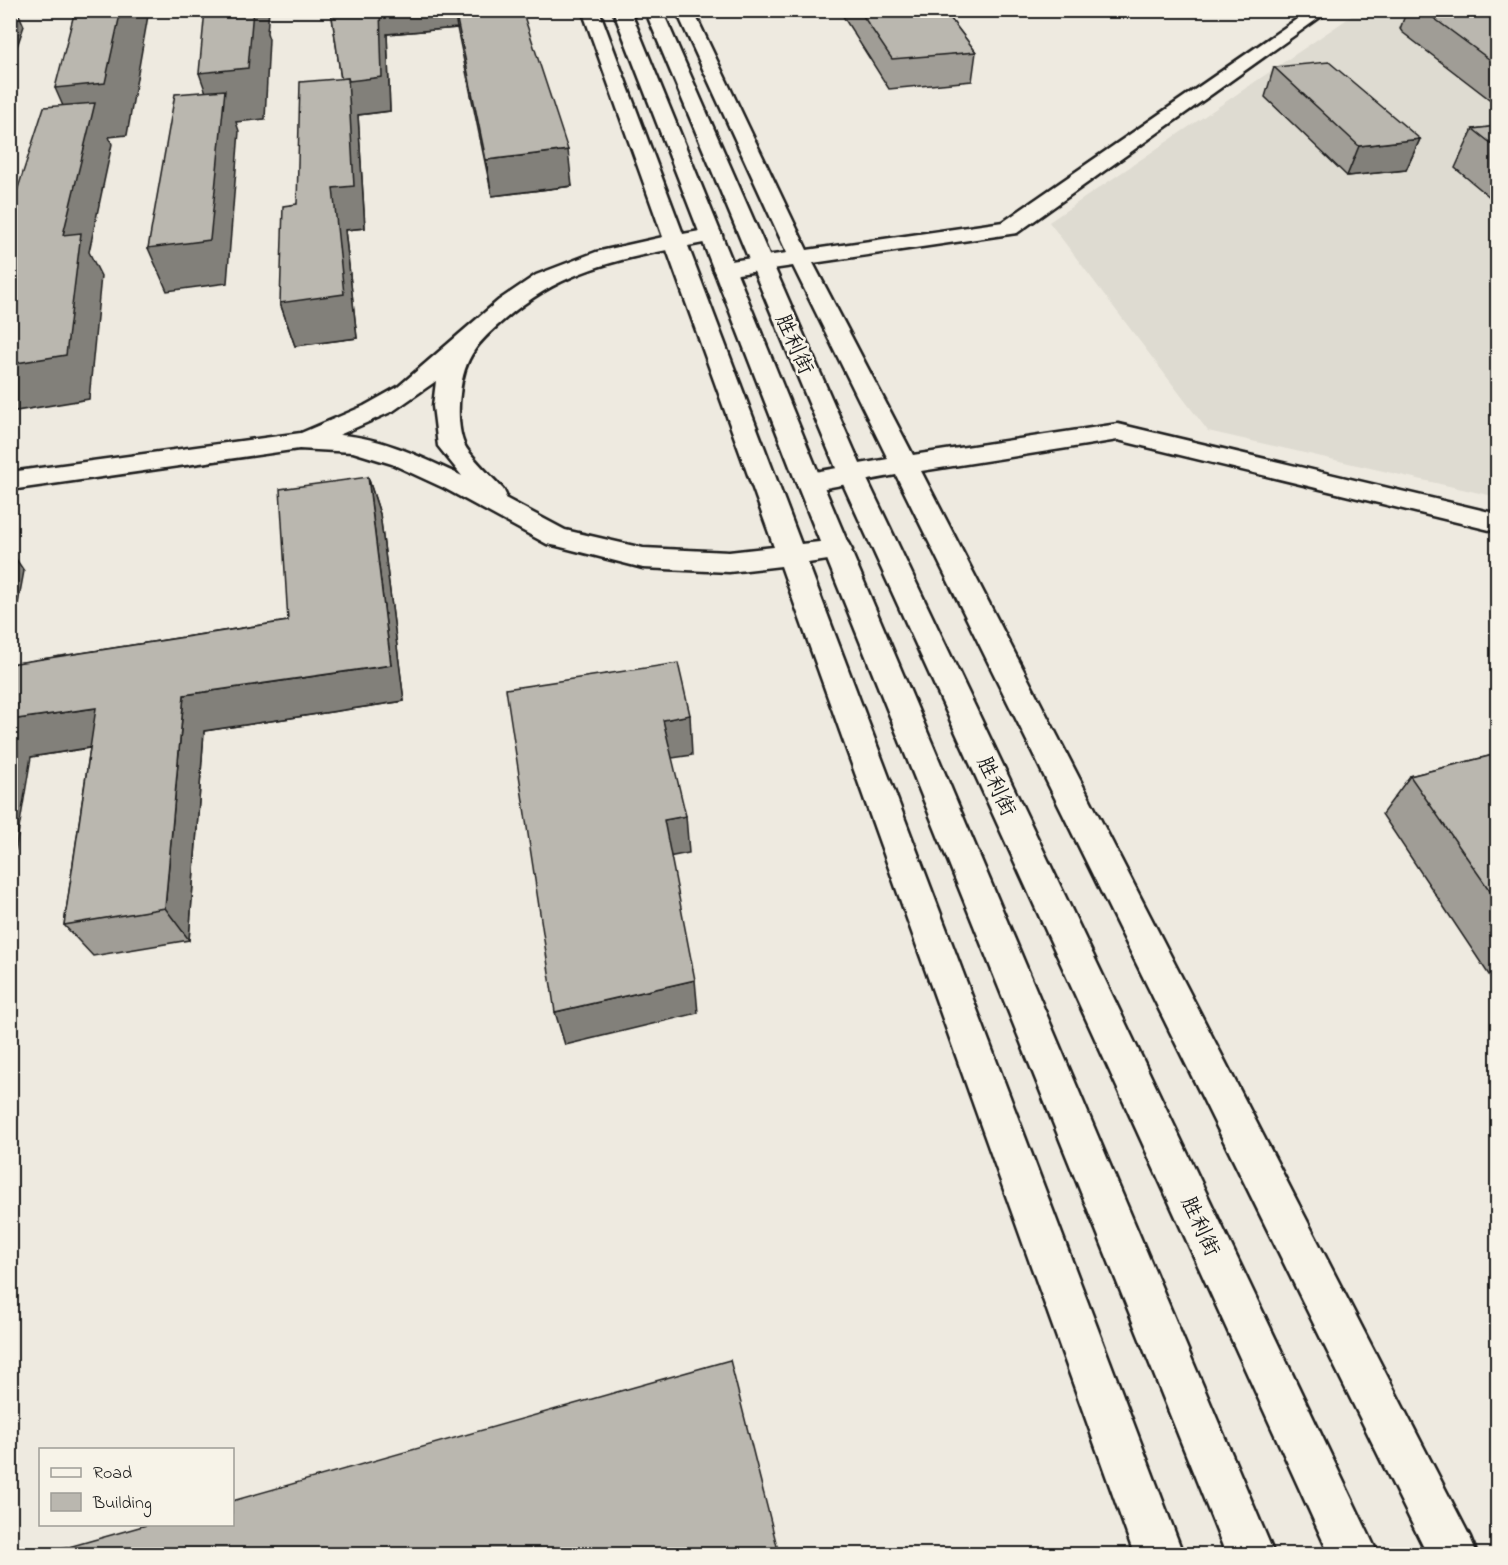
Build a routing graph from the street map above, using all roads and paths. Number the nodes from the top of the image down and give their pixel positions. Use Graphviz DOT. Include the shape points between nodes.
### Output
graph roads {
  1 [pos="590,10"];
  2 [pos="621,10"];
  3 [pos="653,10"];
  4 [pos="684,10"];
  5 [pos="1322,10"];
  6 [pos="711,235"];
  7 [pos="674,242"];
  8 [pos="800,258"];
  9 [pos="760,264"];
  10 [pos="724,269"];
  11 [pos="463,344"];
  12 [pos="299,441"];
  13 [pos="851,473"];
  14 [pos="10,481"];
  15 [pos="810,482"];
  16 [pos="513,515"];
  17 [pos="1497,523"];
  18 [pos="838,550"];
  19 [pos="791,553"];
  20 [pos="1159,1554"];
  21 [pos="1250,1554"];
  22 [pos="1354,1554"];
  23 [pos="1454,1554"];
  1 -- 7 [label="street"];
  2 -- 6 [label="street, 胜利街"];
  3 -- 9 [label="street, 胜利街"];
  4 -- 8 [label="street"];
  5 -- 8 [label="street" via="1009,228"];
  6 -- 7 [label="street"];
  6 -- 10 [label="street, 胜利街"];
  7 -- 11 [label="street" via="576,266 546,279 515,298"];
  7 -- 19 [label="street"];
  8 -- 9 [label="street"];
  8 -- 23 [label="street"];
  9 -- 10 [label="street"];
  9 -- 13 [label="street, 胜利街"];
  10 -- 15 [label="street, 胜利街"];
  11 -- 12 [label="street" via="406,392 361,418"];
  11 -- 16 [label="street" via="449,379 446,406 451,446"];
  12 -- 14 [label="street"];
  12 -- 16 [label="street" via="355,444 401,458"];
  13 -- 15 [label="street"];
  13 -- 17 [label="street" via="1118,432"];
  13 -- 22 [label="street, 胜利街"];
  15 -- 18 [label="street, 胜利街"];
  16 -- 19 [label="street" via="557,537 643,558 729,562"];
  18 -- 19 [label="street"];
  18 -- 21 [label="street, 胜利街"];
  19 -- 20 [label="street"];
}
